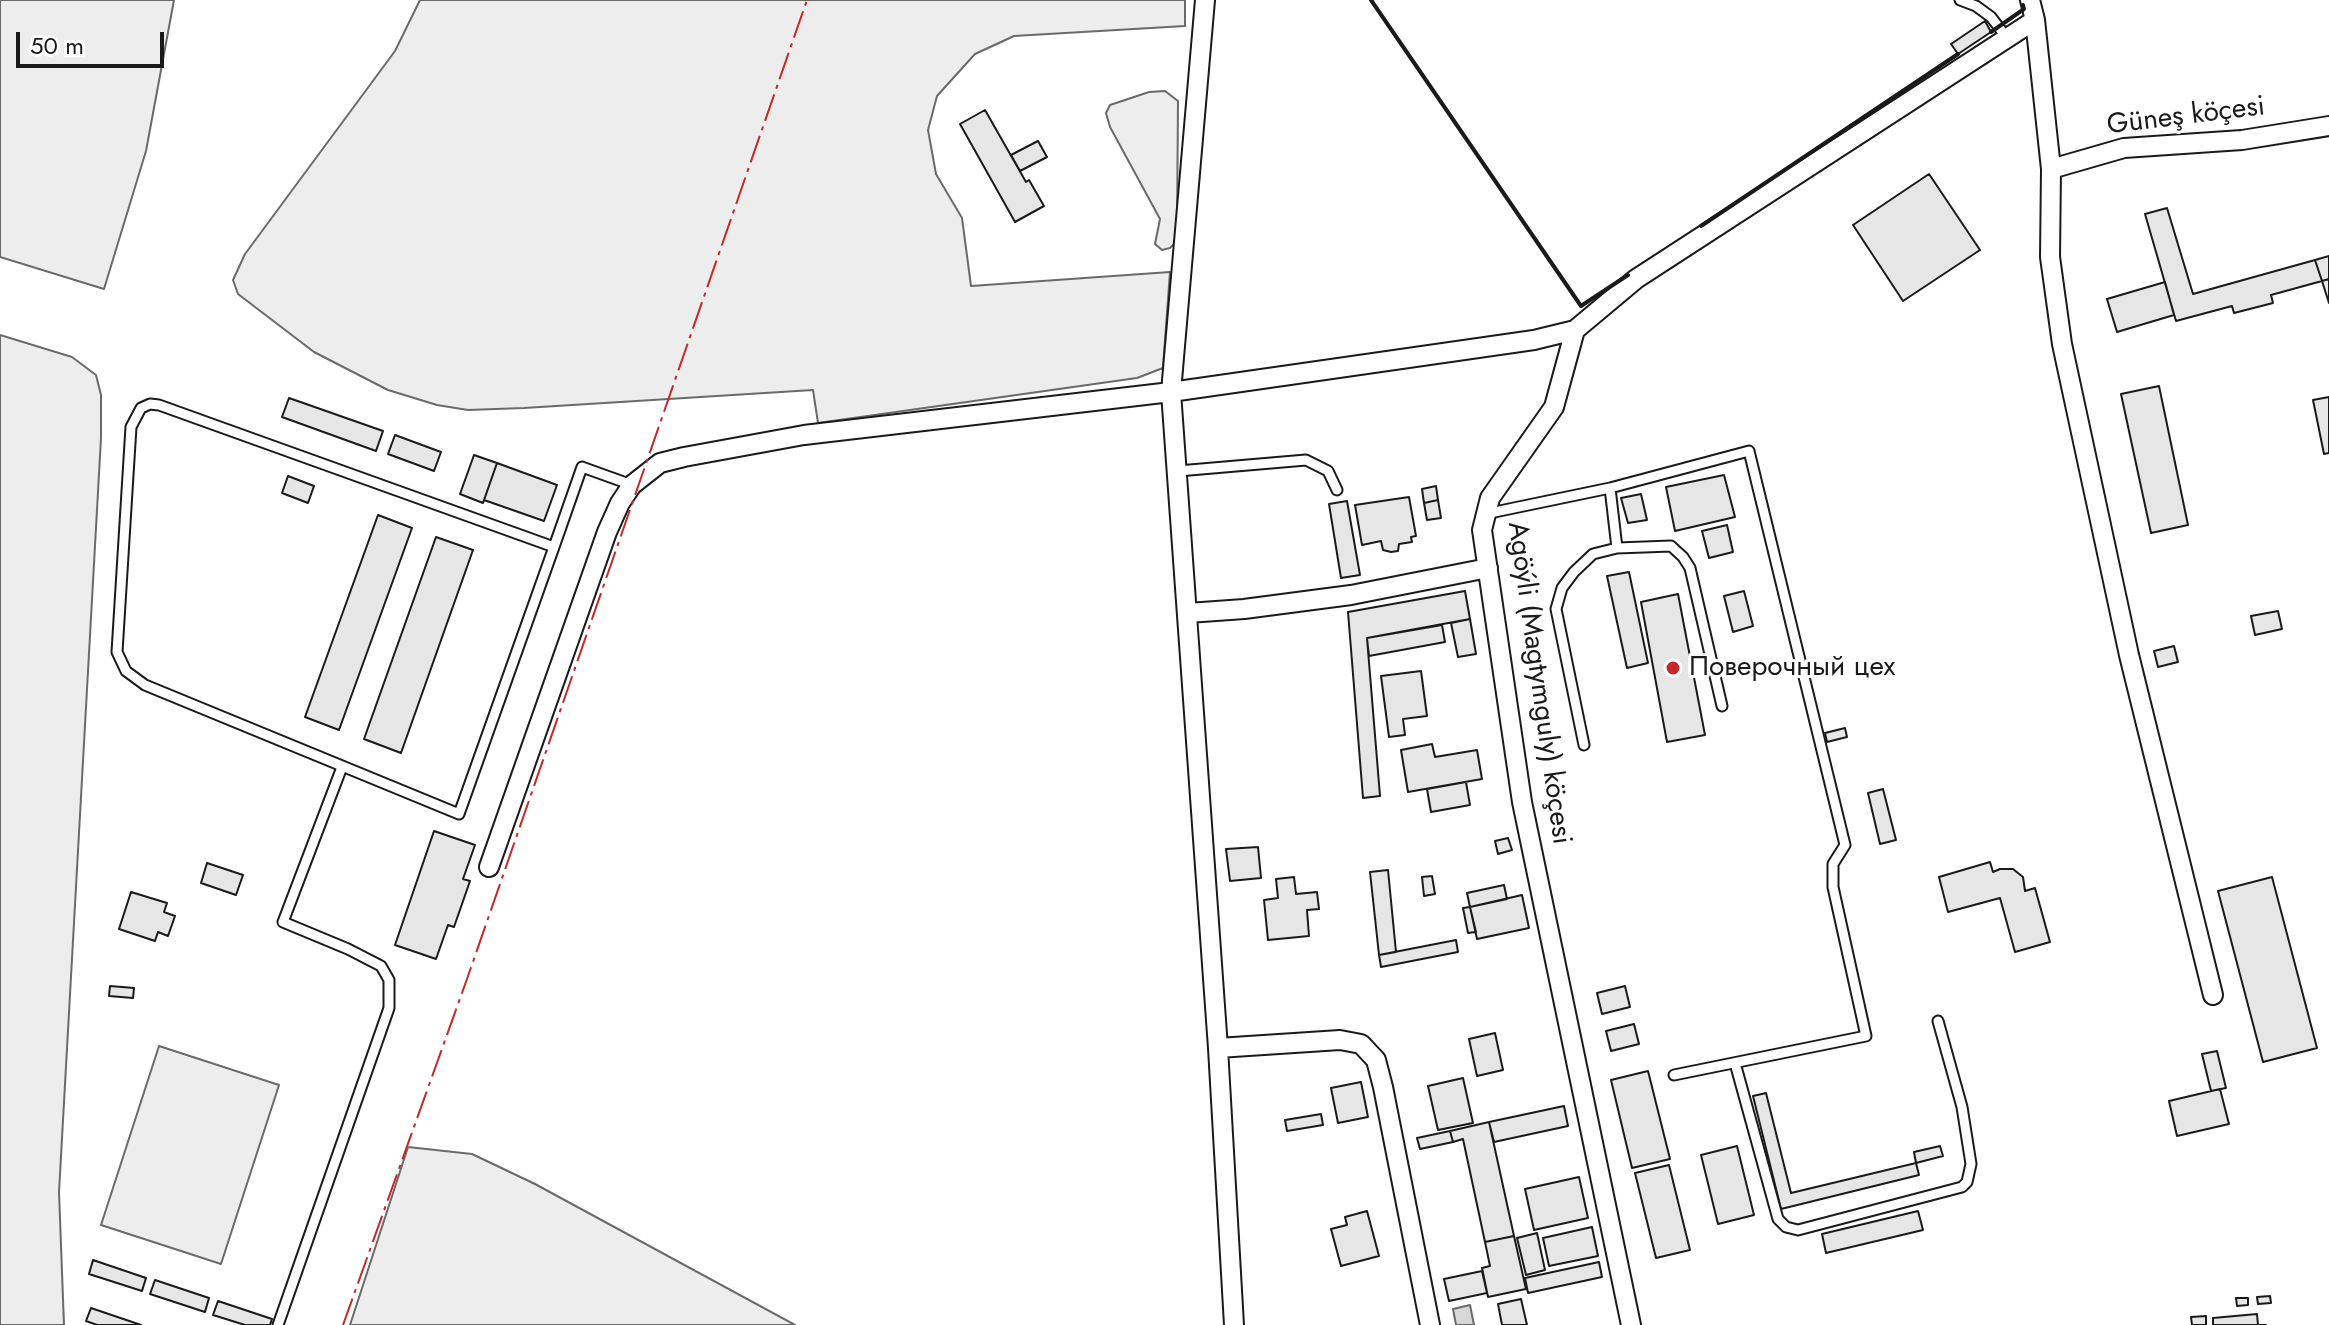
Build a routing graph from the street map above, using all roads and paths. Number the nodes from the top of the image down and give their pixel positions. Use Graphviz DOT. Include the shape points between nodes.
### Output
graph roads {
  1 [pos="1205,0"];
  2 [pos="1960,0"];
  3 [pos="2030,0"];
  4 [pos="2035,20"];
  5 [pos="2007,38"];
  6 [pos="2329,126"];
  7 [pos="2051,169"];
  8 [pos="1575,330"];
  9 [pos="1171,392"];
  10 [pos="1178,471"];
  11 [pos="632,485"];
  12 [pos="1610,488"];
  13 [pos="1337,490"];
  14 [pos="1485,514"];
  15 [pos="554,547"];
  16 [pos="1617,548"];
  17 [pos="1488,568"];
  18 [pos="1188,613"];
  19 [pos="1722,706"];
  20 [pos="1584,745"];
  21 [pos="342,767"];
  22 [pos="489,867"];
  23 [pos="2213,995"];
  24 [pos="1938,1021"];
  25 [pos="1218,1048"];
  26 [pos="1735,1063"];
  27 [pos="1674,1075"];
  28 [pos="278,1325"];
  29 [pos="1234,1325"];
  30 [pos="1430,1325"];
  31 [pos="1631,1325"];
  1 -- 9 [label="street"];
  2 -- 5 [label="lane" via="1991,17"];
  3 -- 4 [label="street"];
  4 -- 5 [label="street"];
  4 -- 7 [label="street"];
  5 -- 8 [label="street" via="1636,279"];
  6 -- 7 [label="street, Güneş köçesi" via="2242,140 2124,148"];
  7 -- 23 [label="street" via="2050,257 2073,405"];
  8 -- 9 [label="street"];
  8 -- 14 [label="street, Agöýli (Magtymguly) köçesi" via="1554,407 1490,498"];
  9 -- 10 [label="street"];
  9 -- 11 [label="street" via="804,435 660,463"];
  10 -- 13 [label="lane" via="1306,460 1328,471"];
  10 -- 18 [label="street"];
  11 -- 15 [label="lane" via="582,467"];
  11 -- 22 [label="street" via="607,532"];
  12 -- 14 [label="lane"];
  12 -- 16 [label="lane"];
  12 -- 26 [label="lane" via="1749,451 1845,845 1833,864 1833,887 1866,1036"];
  14 -- 17 [label="street, Agöýli (Magtymguly) köçesi"];
  15 -- 21 [label="lane" via="459,814"];
  15 -- 21 [label="lane" via="159,405 141,408 131,427 119,661 145,685"];
  16 -- 19 [label="lane" via="1671,546 1683,557"];
  16 -- 20 [label="lane" via="1586,559 1562,588 1556,609"];
  17 -- 18 [label="street" via="1351,595"];
  17 -- 31 [label="street, Agöýli (Magtymguly) köçesi" via="1522,802"];
  18 -- 25 [label="street"];
  21 -- 28 [label="lane" via="283,922 381,966 389,980 389,1008"];
  24 -- 26 [label="lane" via="1962,1107 1971,1164 1967,1182 1798,1230 1778,1219"];
  25 -- 29 [label="street"];
  25 -- 30 [label="street" via="1340,1040 1361,1044 1376,1060"];
  26 -- 27 [label="lane"];
}
